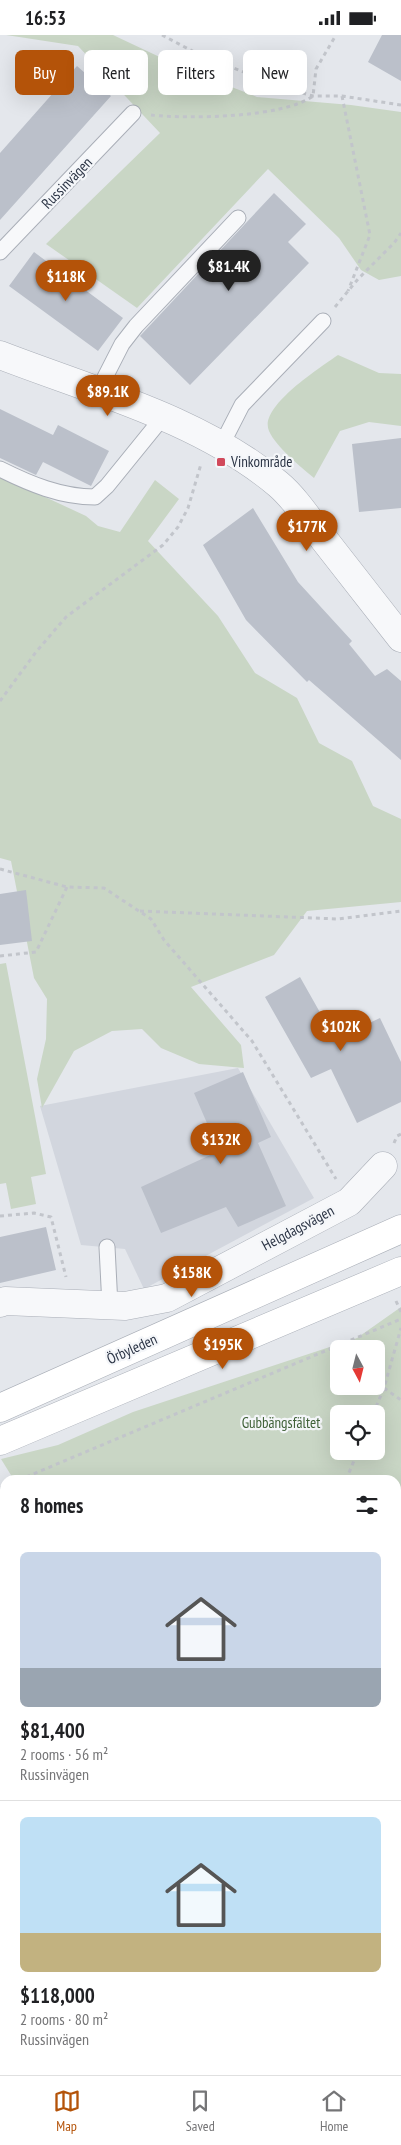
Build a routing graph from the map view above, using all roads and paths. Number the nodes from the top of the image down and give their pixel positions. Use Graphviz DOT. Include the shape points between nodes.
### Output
graph roads {
  1 [pos="162,35"];
  2 [pos="336,35"];
  3 [pos="313,96"];
  4 [pos="342,96"];
  5 [pos="401,105"];
  6 [pos="134,113"];
  7 [pos="238,218"];
  8 [pos="401,233"];
  9 [pos="0,252"];
  10 [pos="348,291"];
  11 [pos="323,321"];
  12 [pos="0,355"];
  13 [pos="98,391"];
  14 [pos="163,417"];
  15 [pos="217,443"];
  16 [pos="0,469"];
  17 [pos="401,638"];
  18 [pos="0,701"];
  19 [pos="0,869"];
  20 [pos="67,887"];
  21 [pos="139,911"];
  22 [pos="401,911"];
  23 [pos="0,956"];
  24 [pos="384,1166"];
  25 [pos="349,1202"];
  26 [pos="0,1216"];
  27 [pos="401,1229"];
  28 [pos="107,1247"];
  29 [pos="392,1275"];
  30 [pos="0,1303"];
  31 [pos="72,1304"];
  32 [pos="110,1306"];
  33 [pos="401,1312"];
  34 [pos="401,1319"];
  35 [pos="401,1328"];
  36 [pos="385,1384"];
  37 [pos="385,1389"];
  38 [pos="401,1400"];
  39 [pos="0,1408"];
  40 [pos="0,1441"];
  41 [pos="354,1460"];
  42 [pos="31,1475"];
  43 [pos="348,1475"];
  1 -- 3 [label="path" via="198,54"];
  2 -- 3 [label="path" via="316,69"];
  3 -- 4 [label="path"];
  3 -- 6 [label="path" via="303,103 242,115 166,117"];
  4 -- 5 [label="path"];
  4 -- 10 [label="path" via="370,235"];
  6 -- 9 [label="lane, Russinvägen"];
  7 -- 13 [label="lane" via="122,344"];
  8 -- 10 [label="path"];
  10 -- 11 [label="path"];
  11 -- 15 [label="lane" via="242,405"];
  12 -- 13 [label="street"];
  13 -- 14 [label="street"];
  14 -- 15 [label="street"];
  14 -- 16 [label="lane" via="108,486 95,497 78,497 37,486"];
  15 -- 17 [label="street" via="278,484"];
  15 -- 18 [label="path" via="202,461 188,508 163,545 66,617"];
  19 -- 20 [label="path"];
  20 -- 21 [label="path" via="104,888"];
  20 -- 23 [label="path" via="36,952"];
  21 -- 22 [label="path" via="338,919"];
  21 -- 25 [label="path" via="152,919 164,940 252,1041"];
  24 -- 25 [label="street, Helgdagsvägen"];
  25 -- 32 [label="street, Helgdagsvägen" via="167,1298 125,1307"];
  26 -- 31 [label="path" via="34,1213 51,1217"];
  27 -- 39 [label="main road, Örbyleden"];
  28 -- 32 [label="lane"];
  29 -- 33 [label="path"];
  29 -- 40 [label="main road"];
  30 -- 31 [label="street, Helgdagsvägen"];
  31 -- 32 [label="street, Helgdagsvägen"];
  34 -- 42 [label="path"];
  35 -- 36 [label="path"];
  37 -- 38 [label="path"];
  41 -- 43 [label="path"];
}
